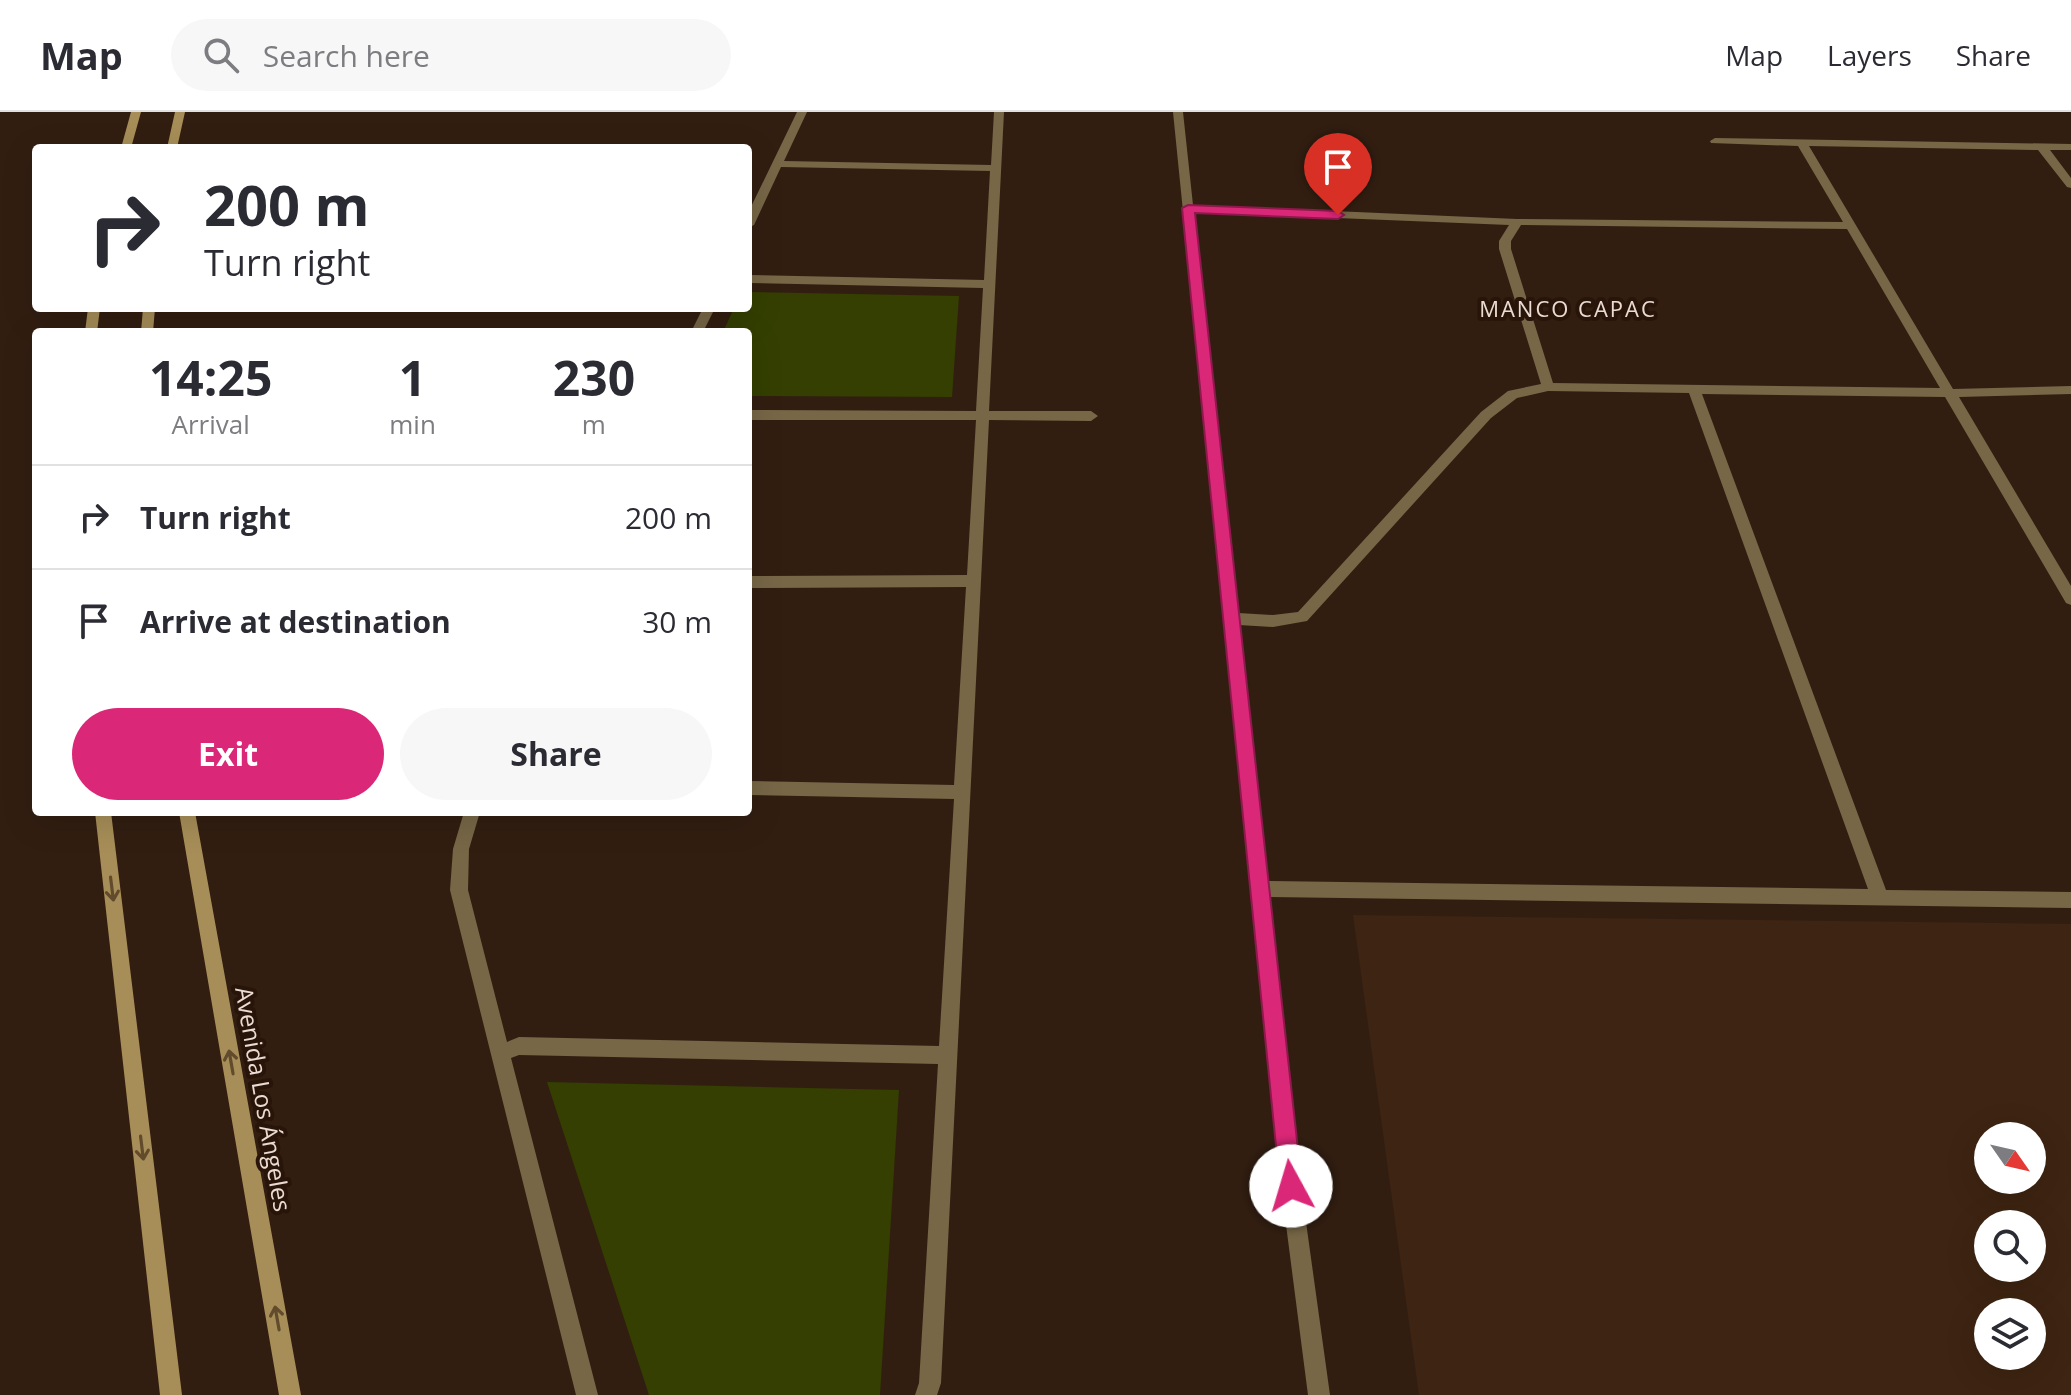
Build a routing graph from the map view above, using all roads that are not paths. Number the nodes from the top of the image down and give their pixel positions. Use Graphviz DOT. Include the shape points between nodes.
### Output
graph roads {
  1 [pos="136,112"];
  2 [pos="180,112"];
  3 [pos="802,112"];
  4 [pos="999,112"];
  5 [pos="1178,112"];
  6 [pos="1715,141"];
  7 [pos="1802,143"];
  8 [pos="127,144"];
  9 [pos="173,144"];
  10 [pos="2041,146"];
  11 [pos="2071,147"];
  12 [pos="776,164"];
  13 [pos="996,168"];
  14 [pos="2071,185"];
  15 [pos="1188,208"];
  16 [pos="752,216"];
  17 [pos="1517,222"];
  18 [pos="1850,226"];
  19 [pos="752,279"];
  20 [pos="990,284"];
  21 [pos="1548,387"];
  22 [pos="1694,390"];
  23 [pos="2071,390"];
  24 [pos="1950,393"];
  25 [pos="752,415"];
  26 [pos="1091,416"];
  27 [pos="982,417"];
  28 [pos="974,581"];
  29 [pos="752,582"];
  30 [pos="2071,599"];
  31 [pos="1232,619"];
  32 [pos="752,788"];
  33 [pos="962,792"];
  34 [pos="103,816"];
  35 [pos="188,816"];
  36 [pos="471,816"];
  37 [pos="1260,889"];
  38 [pos="1880,898"];
  39 [pos="2071,900"];
  40 [pos="501,1053"];
  41 [pos="948,1055"];
  42 [pos="171,1395"];
  43 [pos="290,1395"];
  44 [pos="587,1395"];
  45 [pos="926,1395"];
  46 [pos="1319,1395"];
  1 -- 8 [label="main road"];
  2 -- 9 [label="main road"];
  3 -- 12 [label="street"];
  4 -- 13 [label="street"];
  5 -- 15 [label="street"];
  6 -- 7 [label="street"];
  7 -- 10 [label="street"];
  7 -- 18 [label="street"];
  10 -- 11 [label="street"];
  10 -- 14 [label="street"];
  12 -- 13 [label="street"];
  12 -- 16 [label="street"];
  13 -- 20 [label="street"];
  15 -- 17 [label="street"];
  15 -- 31 [label="street"];
  17 -- 18 [label="street"];
  17 -- 21 [label="street" via="1505,249"];
  18 -- 24 [label="street"];
  19 -- 20 [label="street"];
  20 -- 27 [label="street"];
  21 -- 22 [label="street"];
  21 -- 31 [label="street" via="1513,394 1486,415 1302,617"];
  22 -- 24 [label="street"];
  22 -- 38 [label="street"];
  23 -- 24 [label="street"];
  24 -- 30 [label="street"];
  25 -- 27 [label="street"];
  26 -- 27 [label="street"];
  27 -- 28 [label="street"];
  28 -- 29 [label="street"];
  28 -- 33 [label="street"];
  31 -- 37 [label="street"];
  32 -- 33 [label="street"];
  33 -- 41 [label="street"];
  34 -- 42 [label="main road, one-way"];
  43 -- 35 [label="main road, Avenida Los Ángeles, one-way"];
  36 -- 40 [label="street" via="461,849 459,890"];
  37 -- 38 [label="street"];
  37 -- 46 [label="street"];
  38 -- 39 [label="street"];
  40 -- 41 [label="street" via="519,1046"];
  40 -- 44 [label="street"];
  41 -- 45 [label="street"];
}
